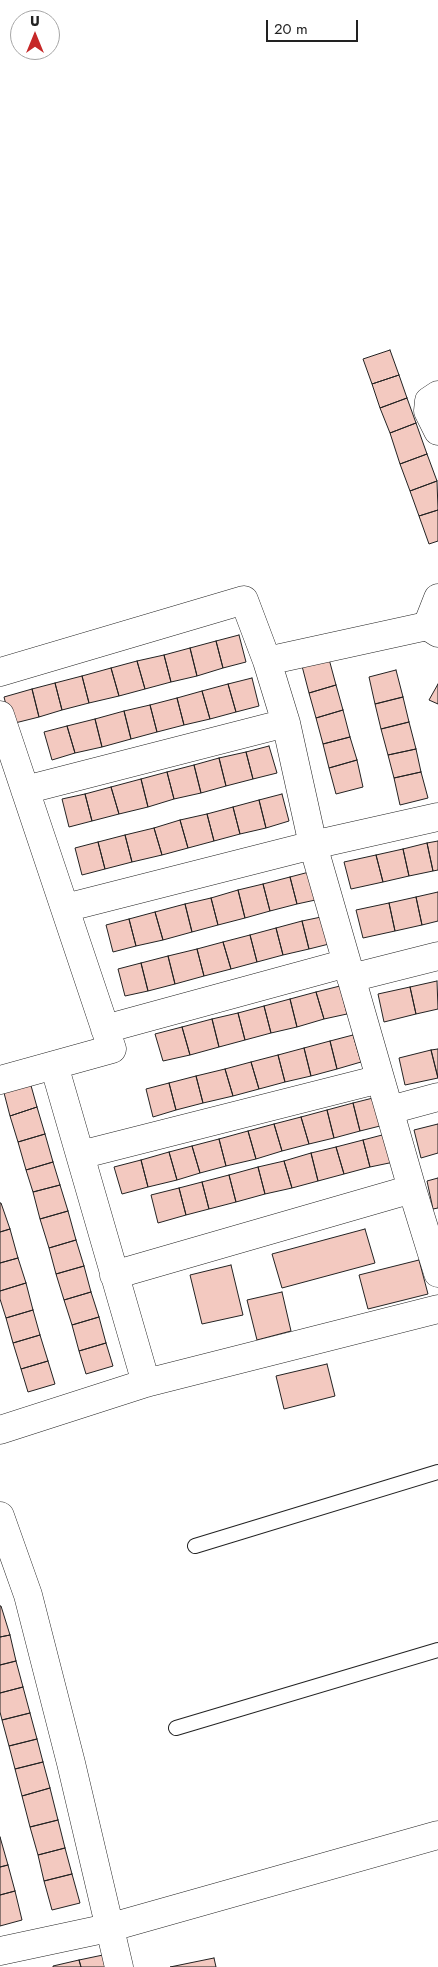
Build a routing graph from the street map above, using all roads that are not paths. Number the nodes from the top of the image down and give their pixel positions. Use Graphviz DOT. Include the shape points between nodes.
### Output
graph roads {
  1 [pos="438,395"];
  2 [pos="438,432"];
  3 [pos="438,598"];
  4 [pos="432,630"];
  5 [pos="267,661"];
  6 [pos="0,672"];
  7 [pos="0,715"];
  8 [pos="286,723"];
  9 [pos="25,790"];
  10 [pos="438,817"];
  11 [pos="313,846"];
  12 [pos="65,908"];
  13 [pos="438,956"];
  14 [pos="349,971"];
  15 [pos="105,1029"];
  16 [pos="54,1066"];
  17 [pos="380,1079"];
  18 [pos="0,1080"];
  19 [pos="438,1097"];
  20 [pos="390,1110"];
  21 [pos="80,1155"];
  22 [pos="412,1189"];
  23 [pos="433,1245"];
  24 [pos="438,1273"];
  25 [pos="114,1275"];
  26 [pos="438,1309"];
  27 [pos="146,1383"];
  28 [pos="0,1430"];
  29 [pos="438,1472"];
  30 [pos="0,1516"];
  31 [pos="195,1546"];
  32 [pos="438,1650"];
  33 [pos="176,1728"];
  34 [pos="438,1835"];
  35 [pos="108,1928"];
  36 [pos="0,1951"];
  37 [pos="118,1967"];
  1 -- 2 [label="street" via="429,401 428,411"];
  3 -- 4 [label="street"];
  4 -- 5 [label="street"];
  5 -- 6 [label="street" via="244,600"];
  5 -- 8 [label="street"];
  7 -- 9 [label="street"];
  8 -- 9 [label="street"];
  8 -- 11 [label="street"];
  9 -- 12 [label="street"];
  10 -- 11 [label="street"];
  11 -- 12 [label="street"];
  11 -- 14 [label="street"];
  12 -- 15 [label="street"];
  13 -- 14 [label="street"];
  14 -- 15 [label="street"];
  14 -- 17 [label="street"];
  15 -- 16 [label="street" via="112,1049"];
  16 -- 18 [label="street"];
  16 -- 21 [label="street"];
  17 -- 20 [label="street"];
  17 -- 21 [label="street"];
  19 -- 20 [label="street"];
  20 -- 22 [label="street"];
  21 -- 25 [label="street"];
  22 -- 23 [label="street"];
  22 -- 25 [label="street"];
  23 -- 24 [label="street"];
  25 -- 27 [label="street"];
  26 -- 27 [label="street"];
  27 -- 28 [label="street"];
  29 -- 31 [label="lane"];
  30 -- 35 [label="street" via="28,1596"];
  32 -- 33 [label="lane"];
  34 -- 35 [label="street"];
  35 -- 36 [label="street"];
  35 -- 37 [label="street"];
}
